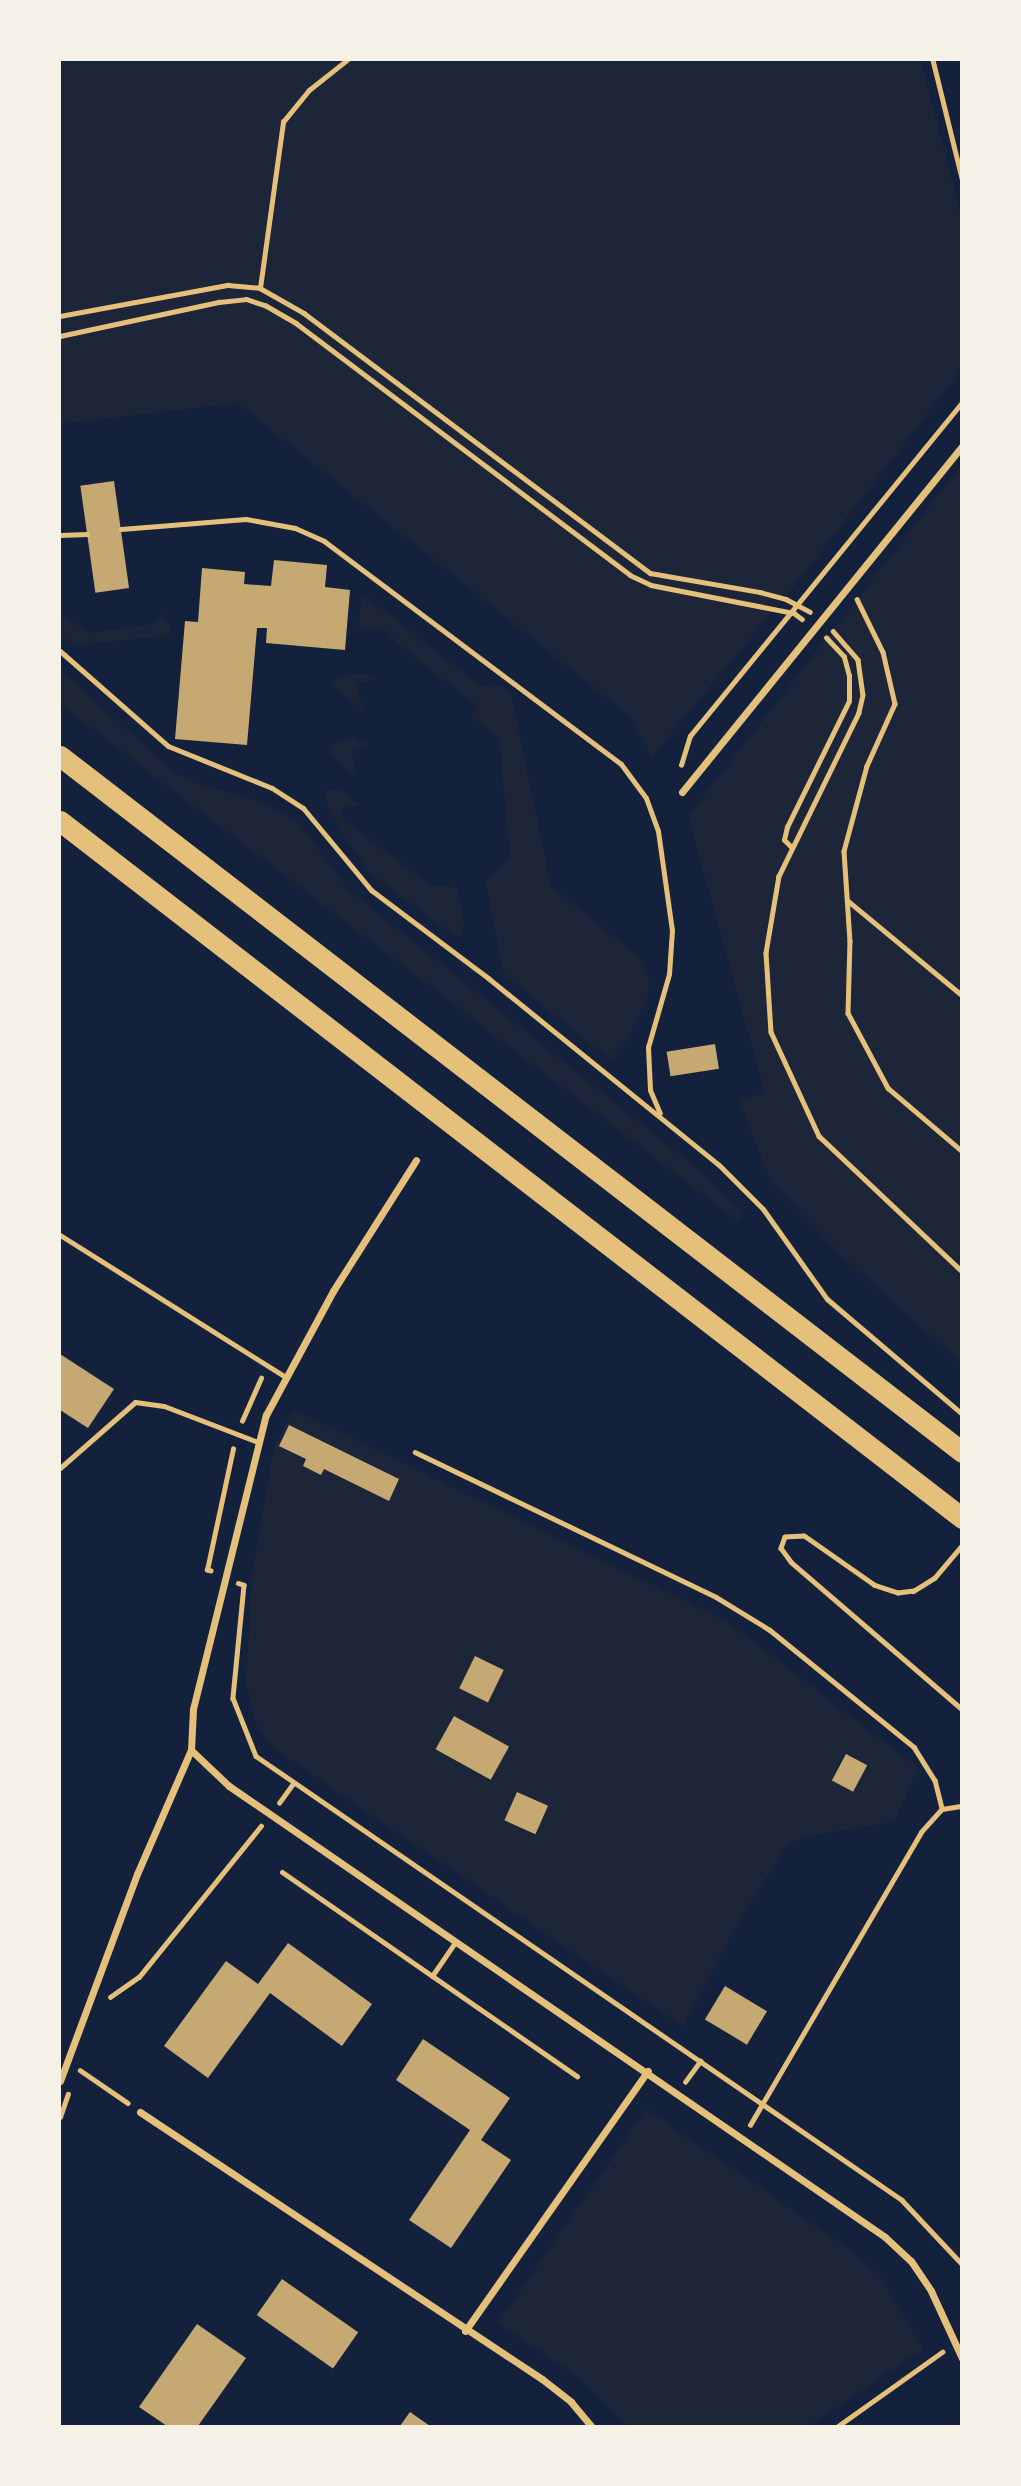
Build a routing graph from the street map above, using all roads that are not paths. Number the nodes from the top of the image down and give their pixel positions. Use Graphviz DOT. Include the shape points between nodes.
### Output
graph roads {
  1 [pos="961,446"];
  2 [pos="121,529"];
  3 [pos="87,534"];
  4 [pos="60,535"];
  5 [pos="60,651"];
  6 [pos="60,756"];
  7 [pos="682,792"];
  8 [pos="60,821"];
  9 [pos="662,1116"];
  10 [pos="416,1160"];
  11 [pos="60,1236"];
  12 [pos="284,1376"];
  13 [pos="961,1415"];
  14 [pos="258,1442"];
  15 [pos="961,1452"];
  16 [pos="60,1468"];
  17 [pos="961,1518"];
  18 [pos="191,1750"];
  19 [pos="282,1872"];
  20 [pos="457,1940"];
  21 [pos="432,1976"];
  22 [pos="648,2071"];
  23 [pos="577,2076"];
  24 [pos="60,2081"];
  25 [pos="140,2112"];
  26 [pos="465,2331"];
  27 [pos="961,2358"];
  28 [pos="591,2427"];
  1 -- 7 [label="street"];
  2 -- 9 [label="lane" via="246,519 295,528 324,541 621,764 646,798 663,855 672,955 651,1028 646,1068"];
  3 -- 4 [label="lane"];
  5 -- 9 [label="lane" via="167,746 272,788 303,808 371,890"];
  6 -- 15 [label="highway"];
  8 -- 17 [label="highway"];
  9 -- 13 [label="lane" via="763,1209 827,1299"];
  10 -- 12 [label="street"];
  11 -- 12 [label="lane"];
  12 -- 14 [label="street"];
  14 -- 16 [label="lane" via="164,1406 135,1402"];
  14 -- 18 [label="street" via="193,1709"];
  18 -- 20 [label="street" via="229,1786"];
  18 -- 24 [label="street" via="137,1874"];
  19 -- 21 [label="lane"];
  20 -- 21 [label="lane"];
  20 -- 22 [label="street"];
  21 -- 23 [label="lane"];
  22 -- 26 [label="street"];
  22 -- 27 [label="street" via="885,2237 911,2261"];
  25 -- 26 [label="street"];
  26 -- 28 [label="street" via="551,2386"];
}
